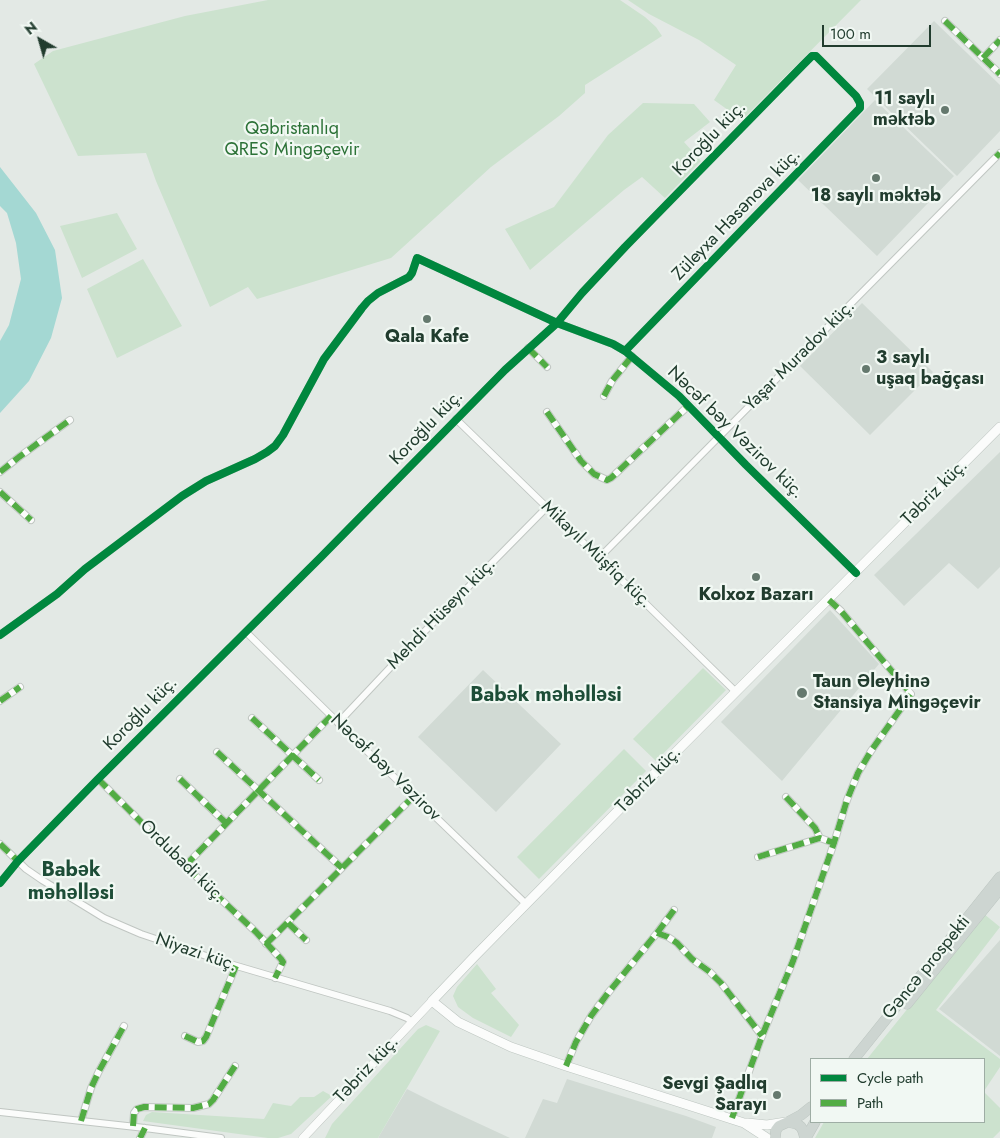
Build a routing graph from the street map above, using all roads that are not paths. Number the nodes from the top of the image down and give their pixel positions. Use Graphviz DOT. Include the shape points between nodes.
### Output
graph roads {
  1 [pos="945,21"];
  2 [pos="1000,40"];
  3 [pos="983,58"];
  4 [pos="1000,74"];
  5 [pos="856,96"];
  6 [pos="999,157"];
  7 [pos="557,323"];
  8 [pos="528,348"];
  9 [pos="625,351"];
  10 [pos="632,356"];
  11 [pos="547,367"];
  12 [pos="604,396"];
  13 [pos="688,406"];
  14 [pos="547,412"];
  15 [pos="456,419"];
  16 [pos="70,420"];
  17 [pos="1000,427"];
  18 [pos="719,438"];
  19 [pos="0,472"];
  20 [pos="0,492"];
  21 [pos="547,507"];
  22 [pos="30,520"];
  23 [pos="599,558"];
  24 [pos="856,572"];
  25 [pos="829,600"];
  26 [pos="246,632"];
  27 [pos="0,635"];
  28 [pos="20,687"];
  29 [pos="736,692"];
  30 [pos="0,701"];
  31 [pos="331,716"];
  32 [pos="252,718"];
  33 [pos="338,722"];
  34 [pos="218,752"];
  35 [pos="292,756"];
  36 [pos="98,779"];
  37 [pos="180,779"];
  38 [pos="319,780"];
  39 [pos="259,790"];
  40 [pos="414,796"];
  41 [pos="786,797"];
  42 [pos="226,824"];
  43 [pos="820,838"];
  44 [pos="834,843"];
  45 [pos="0,844"];
  46 [pos="758,857"];
  47 [pos="18,862"];
  48 [pos="186,866"];
  49 [pos="342,868"];
  50 [pos="1000,877"];
  51 [pos="0,883"];
  52 [pos="1000,889"];
  53 [pos="526,904"];
  54 [pos="674,910"];
  55 [pos="288,923"];
  56 [pos="657,933"];
  57 [pos="306,940"];
  58 [pos="266,944"];
  59 [pos="236,966"];
  60 [pos="275,978"];
  61 [pos="432,1001"];
  62 [pos="412,1022"];
  63 [pos="124,1026"];
  64 [pos="185,1036"];
  65 [pos="762,1036"];
  66 [pos="855,1058"];
  67 [pos="863,1058"];
  68 [pos="234,1066"];
  69 [pos="566,1066"];
  70 [pos="810,1108"];
  71 [pos="0,1112"];
  72 [pos="732,1118"];
  73 [pos="81,1121"];
  74 [pos="744,1122"];
  75 [pos="788,1122"];
  76 [pos="814,1123"];
  77 [pos="133,1126"];
  78 [pos="145,1128"];
  79 [pos="140,1138"];
  80 [pos="221,1138"];
  81 [pos="303,1138"];
  82 [pos="767,1138"];
  83 [pos="775,1138"];
  84 [pos="805,1138"];
  1 -- 3 [label="street"];
  2 -- 3 [label="street"];
  3 -- 4 [label="street"];
  5 -- 7 [label="street, Koroğlu küç." via="816,56 812,56 619,254"];
  5 -- 9 [label="street, Züleyxa Həsənova küç." via="860,108"];
  6 -- 18 [label="street, Yaşar Muradov küç."];
  7 -- 8 [label="street, Koroğlu küç."];
  7 -- 9 [label="street, Nəcəf bəy Vəzirov küç."];
  7 -- 27 [label="street, Nəcəf bəy Vəzirov küç." via="417,258 409,277 378,293 362,308 324,359 275,446 182,496"];
  8 -- 11 [label="street"];
  8 -- 15 [label="street, Koroğlu küç."];
  9 -- 10 [label="street, Nəcəf bəy Vəzirov küç."];
  10 -- 12 [label="street"];
  10 -- 13 [label="street, Nəcəf bəy Vəzirov küç."];
  13 -- 14 [label="street" via="607,480 594,474 581,461"];
  13 -- 18 [label="street, Nəcəf bəy Vəzirov küç."];
  15 -- 21 [label="street, Mikayıl Müşfiq küç."];
  15 -- 26 [label="street, Koroğlu küç."];
  16 -- 19 [label="street"];
  17 -- 24 [label="main road, Təbriz küç."];
  18 -- 23 [label="street, Yaşar Muradov küç."];
  18 -- 24 [label="street, Nəcəf bəy Vəzirov küç."];
  20 -- 22 [label="street"];
  21 -- 23 [label="street, Mikayıl Müşfiq küç."];
  21 -- 33 [label="street, Mehdi Hüseyn küç."];
  23 -- 29 [label="street, Mikayıl Müşfiq küç."];
  24 -- 25 [label="main road, Təbriz küç."];
  25 -- 29 [label="main road, Təbriz küç."];
  25 -- 44 [label="street" via="911,694 858,773"];
  26 -- 31 [label="street, Nəcəf bəy Vəzirov"];
  26 -- 36 [label="street, Koroğlu küç."];
  28 -- 30 [label="street"];
  29 -- 53 [label="main road, Təbriz küç."];
  31 -- 33 [label="street, Nəcəf bəy Vəzirov"];
  31 -- 35 [label="street"];
  32 -- 35 [label="street"];
  33 -- 40 [label="street, Nəcəf bəy Vəzirov"];
  34 -- 39 [label="street"];
  35 -- 38 [label="street"];
  35 -- 39 [label="street"];
  36 -- 47 [label="street, Koroğlu küç."];
  36 -- 48 [label="street, Ordubadi küç."];
  37 -- 42 [label="street"];
  39 -- 42 [label="street"];
  39 -- 49 [label="street"];
  40 -- 49 [label="street"];
  40 -- 53 [label="street, Nəcəf bəy Vəzirov"];
  41 -- 43 [label="street" via="807,818"];
  42 -- 48 [label="street"];
  43 -- 44 [label="street"];
  43 -- 46 [label="street"];
  44 -- 65 [label="street" via="793,961"];
  45 -- 47 [label="street, Niyazi küç."];
  47 -- 51 [label="street, Koroğlu küç."];
  47 -- 59 [label="street, Niyazi küç." via="104,918"];
  48 -- 58 [label="street, Ordubadi küç."];
  49 -- 55 [label="street"];
  50 -- 66 [label="main road, Gəncə prospekti"];
  52 -- 67 [label="main road, Gəncə prospekti"];
  53 -- 61 [label="main road, Təbriz küç."];
  54 -- 56 [label="street"];
  55 -- 57 [label="street"];
  55 -- 58 [label="street"];
  56 -- 65 [label="street" via="668,936 710,972"];
  56 -- 69 [label="street" via="591,1016"];
  58 -- 60 [label="street, Ordubadi küç." via="283,962"];
  59 -- 60 [label="street, Niyazi küç."];
  59 -- 64 [label="street" via="206,1037 198,1042"];
  60 -- 62 [label="street, Niyazi küç." via="390,1011"];
  61 -- 62 [label="street, Təbriz küç."];
  61 -- 69 [label="main road" via="458,1022 480,1033"];
  62 -- 81 [label="street, Təbriz küç."];
  63 -- 73 [label="street" via="99,1070"];
  65 -- 72 [label="street"];
  68 -- 77 [label="street" via="209,1104 193,1108 137,1109"];
  69 -- 72 [label="main road"];
  70 -- 75 [label="main road"];
  71 -- 73 [label="street"];
  72 -- 74 [label="main road"];
  73 -- 77 [label="street"];
  74 -- 75 [label="main road" via="767,1125"];
  74 -- 82 [label="main road"];
  75 -- 83 [label="main road" via="779,1126"];
  75 -- 84 [label="main road" via="801,1127"];
  76 -- 84 [label="main road"];
  77 -- 78 [label="street"];
  78 -- 79 [label="street"];
  78 -- 80 [label="street"];
}
